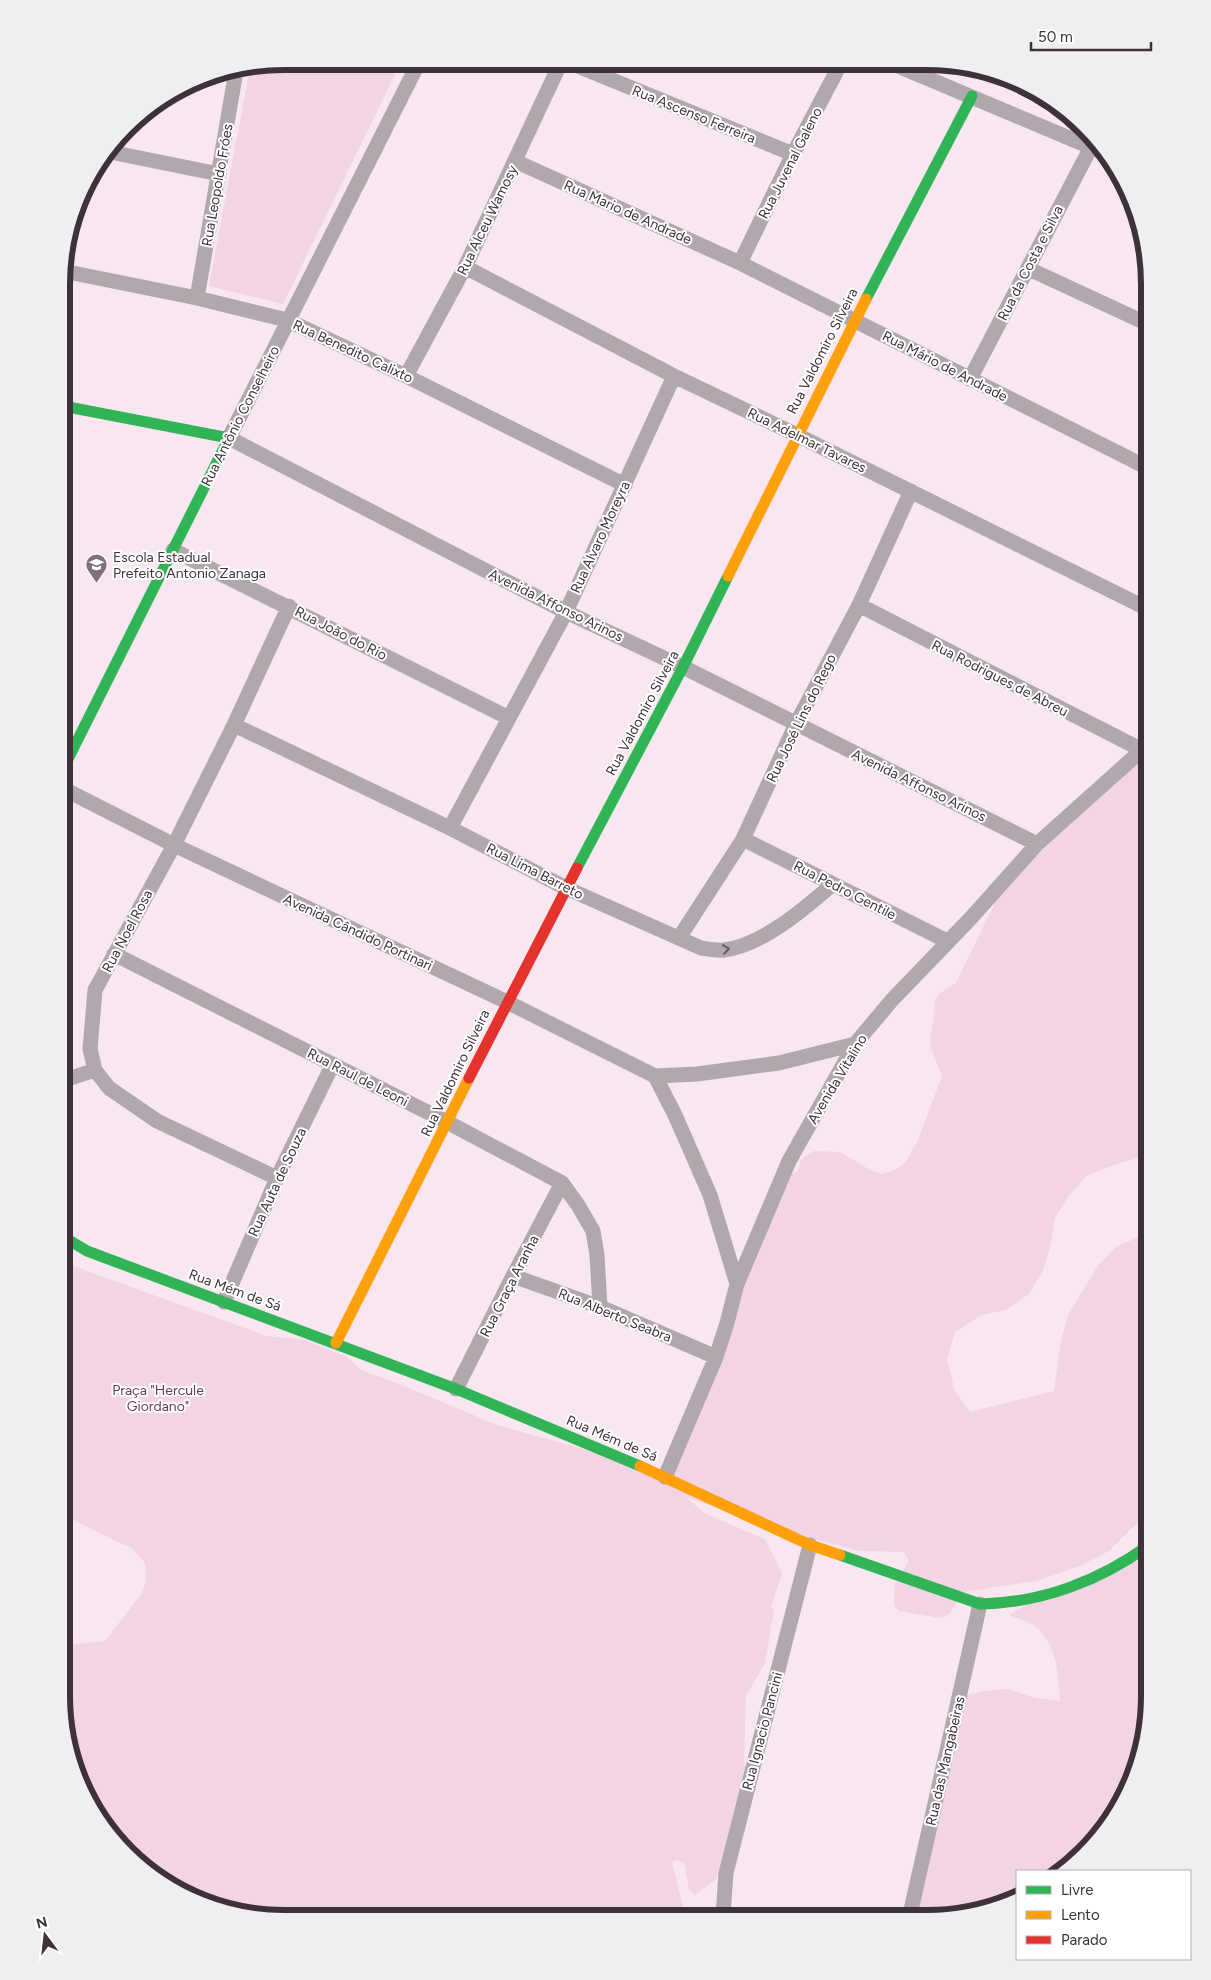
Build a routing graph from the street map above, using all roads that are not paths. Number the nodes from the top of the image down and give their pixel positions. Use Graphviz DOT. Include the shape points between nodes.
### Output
graph roads {
  1 [pos="415,70"];
  2 [pos="557,70"];
  3 [pos="588,70"];
  4 [pos="837,70"];
  5 [pos="908,70"];
  6 [pos="235,76"];
  7 [pos="972,96"];
  8 [pos="1091,147"];
  9 [pos="115,153"];
  10 [pos="793,154"];
  11 [pos="515,161"];
  12 [pos="219,174"];
  13 [pos="740,263"];
  14 [pos="465,267"];
  15 [pos="1029,268"];
  16 [pos="70,271"];
  17 [pos="197,298"];
  18 [pos="287,320"];
  19 [pos="854,321"];
  20 [pos="1141,321"];
  21 [pos="406,376"];
  22 [pos="674,376"];
  23 [pos="970,379"];
  24 [pos="70,407"];
  25 [pos="797,434"];
  26 [pos="229,438"];
  27 [pos="1141,464"];
  28 [pos="625,484"];
  29 [pos="911,491"];
  30 [pos="173,550"];
  31 [pos="858,605"];
  32 [pos="289,606"];
  33 [pos="1141,606"];
  34 [pos="566,612"];
  35 [pos="684,667"];
  36 [pos="509,718"];
  37 [pos="796,724"];
  38 [pos="234,725"];
  39 [pos="1141,742"];
  40 [pos="1141,749"];
  41 [pos="70,755"];
  42 [pos="70,792"];
  43 [pos="450,828"];
  44 [pos="743,839"];
  45 [pos="1037,844"];
  46 [pos="174,845"];
  47 [pos="832,884"];
  48 [pos="566,888"];
  49 [pos="680,938"];
  50 [pos="947,941"];
  51 [pos="114,954"];
  52 [pos="507,1002"];
  53 [pos="854,1044"];
  54 [pos="333,1064"];
  55 [pos="95,1070"];
  56 [pos="655,1076"];
  57 [pos="70,1078"];
  58 [pos="447,1122"];
  59 [pos="278,1178"];
  60 [pos="562,1183"];
  61 [pos="70,1241"];
  62 [pos="513,1276"];
  63 [pos="737,1284"];
  64 [pos="224,1302"];
  65 [pos="600,1307"];
  66 [pos="336,1344"];
  67 [pos="716,1358"];
  68 [pos="456,1389"];
  69 [pos="666,1477"];
  70 [pos="810,1545"];
  71 [pos="1141,1553"];
  72 [pos="980,1604"];
  73 [pos="723,1910"];
  74 [pos="911,1910"];
  1 -- 18 [label="street, Rua Antônio Conselheiro"];
  2 -- 11 [label="street, Rua Alceu Wamosy"];
  3 -- 10 [label="street, Rua Ascenso Ferreira"];
  4 -- 10 [label="street, Rua Juvenal Galeno"];
  5 -- 7 [label="street"];
  6 -- 12 [label="street, Rua Leopoldo Fróes"];
  7 -- 8 [label="street"];
  7 -- 19 [label="street, Rua Valdomiro Silveira"];
  8 -- 15 [label="street, Rua da Costa e Silva"];
  9 -- 12 [label="street"];
  10 -- 13 [label="street, Rua Juvenal Galeno"];
  11 -- 13 [label="street, Rua Mario de Andrade"];
  11 -- 14 [label="street, Rua Alceu Wamosy"];
  12 -- 17 [label="street, Rua Leopoldo Fróes"];
  13 -- 19 [label="street, Rua Mário de Andrade"];
  14 -- 21 [label="street, Rua Alceu Wamosy"];
  14 -- 22 [label="street, Rua Adelmar Tavares"];
  15 -- 20 [label="street"];
  15 -- 23 [label="street, Rua da Costa e Silva"];
  16 -- 17 [label="street, Rua Benedito Calixto"];
  17 -- 18 [label="street, Rua Benedito Calixto"];
  18 -- 21 [label="street, Rua Benedito Calixto"];
  18 -- 26 [label="street, Rua Antônio Conselheiro"];
  19 -- 23 [label="street, Rua Mário de Andrade"];
  19 -- 25 [label="street, Rua Valdomiro Silveira"];
  21 -- 28 [label="street, Rua Benedito Calixto"];
  22 -- 25 [label="street, Rua Adelmar Tavares"];
  22 -- 28 [label="street, Rua Alvaro Moreyra"];
  23 -- 27 [label="street, Rua Mário de Andrade"];
  24 -- 26 [label="street, Avenida Affonso Arinos"];
  25 -- 29 [label="street, Rua Adelmar Tavares"];
  25 -- 35 [label="street, Rua Valdomiro Silveira"];
  26 -- 30 [label="street, Rua Antônio Conselheiro"];
  26 -- 34 [label="street, Avenida Affonso Arinos"];
  28 -- 34 [label="street, Rua Alvaro Moreyra"];
  29 -- 31 [label="street, Rua José Lins do Rego"];
  29 -- 33 [label="street, Rua Adelmar Tavares"];
  30 -- 32 [label="street, Rua João do Rio"];
  30 -- 41 [label="street, Rua Antônio Conselheiro"];
  31 -- 37 [label="street, Rua José Lins do Rego"];
  31 -- 39 [label="street, Rua Rodrigues de Abreu"];
  32 -- 36 [label="street, Rua João do Rio"];
  32 -- 38 [label="street, Rua Noel Rosa"];
  34 -- 35 [label="street, Avenida Affonso Arinos"];
  34 -- 36 [label="street, Rua Alvaro Moreyra"];
  35 -- 37 [label="street, Avenida Affonso Arinos"];
  35 -- 48 [label="street, Rua Valdomiro Silveira"];
  36 -- 43 [label="street, Rua Alvaro Moreyra"];
  37 -- 44 [label="street, Rua José Lins do Rego"];
  37 -- 45 [label="street, Avenida Affonso Arinos"];
  38 -- 43 [label="street, Rua Lima Barreto"];
  38 -- 46 [label="street, Rua Noel Rosa"];
  40 -- 45 [label="street, Avenida Vitalino"];
  42 -- 46 [label="street, Avenida Cândido Portinari"];
  43 -- 48 [label="street, Rua Lima Barreto"];
  44 -- 47 [label="street, Rua Pedro Gentile"];
  44 -- 49 [label="street, Rua José Lins do Rego"];
  45 -- 50 [label="street, Avenida Vitalino"];
  46 -- 51 [label="street, Rua Noel Rosa"];
  46 -- 52 [label="street, Avenida Cândido Portinari"];
  49 -- 47 [label="street, Rua Lima Barreto, one-way" via="701,948 722,950 744,945 789,921"];
  47 -- 50 [label="street, Rua Pedro Gentile"];
  48 -- 49 [label="street, Rua Lima Barreto"];
  48 -- 52 [label="street, Rua Valdomiro Silveira"];
  50 -- 53 [label="street, Avenida Vitalino"];
  51 -- 54 [label="street, Rua Raul de Leoni"];
  51 -- 55 [label="street, Rua Noel Rosa" via="95,990 90,1049"];
  52 -- 56 [label="street, Avenida Cândido Portinari"];
  52 -- 58 [label="street, Rua Valdomiro Silveira"];
  53 -- 56 [label="street, Avenida Cândido Portinari" via="779,1063"];
  53 -- 63 [label="street, Avenida Vitalino" via="789,1161"];
  54 -- 58 [label="street, Rua Raul de Leoni"];
  54 -- 59 [label="street, Rua Auta de Souza"];
  55 -- 57 [label="street"];
  55 -- 59 [label="street, Rua Noel Rosa" via="110,1088 157,1121"];
  56 -- 63 [label="street" via="676,1115 710,1195"];
  58 -- 60 [label="street, Rua Raul de Leoni"];
  58 -- 66 [label="street, Rua Valdomiro Silveira"];
  59 -- 64 [label="street, Rua Auta de Souza"];
  60 -- 62 [label="street, Rua Graça Aranha"];
  60 -- 65 [label="street, Rua Raul de Leoni" via="593,1231"];
  61 -- 64 [label="street, Rua Mém de Sá" via="87,1251"];
  62 -- 65 [label="street, Rua Alberto Seabra"];
  62 -- 68 [label="street, Rua Graça Aranha"];
  63 -- 67 [label="street, Avenida Vitalino"];
  64 -- 66 [label="street, Rua Mém de Sá"];
  65 -- 67 [label="street, Rua Alberto Seabra"];
  66 -- 68 [label="street, Rua Mém de Sá"];
  67 -- 69 [label="street, Avenida Vitalino"];
  68 -- 69 [label="street, Rua Mém de Sá"];
  69 -- 70 [label="street, Rua Mém de Sá"];
  70 -- 72 [label="street, Rua Mém de Sá"];
  70 -- 73 [label="street, Rua Ignacio Pancini" via="726,1873"];
  71 -- 72 [label="street, Rua Mém de Sá" via="1092,1580 1045,1595 996,1605"];
  72 -- 74 [label="street, Rua das Mangabeiras"];
}
